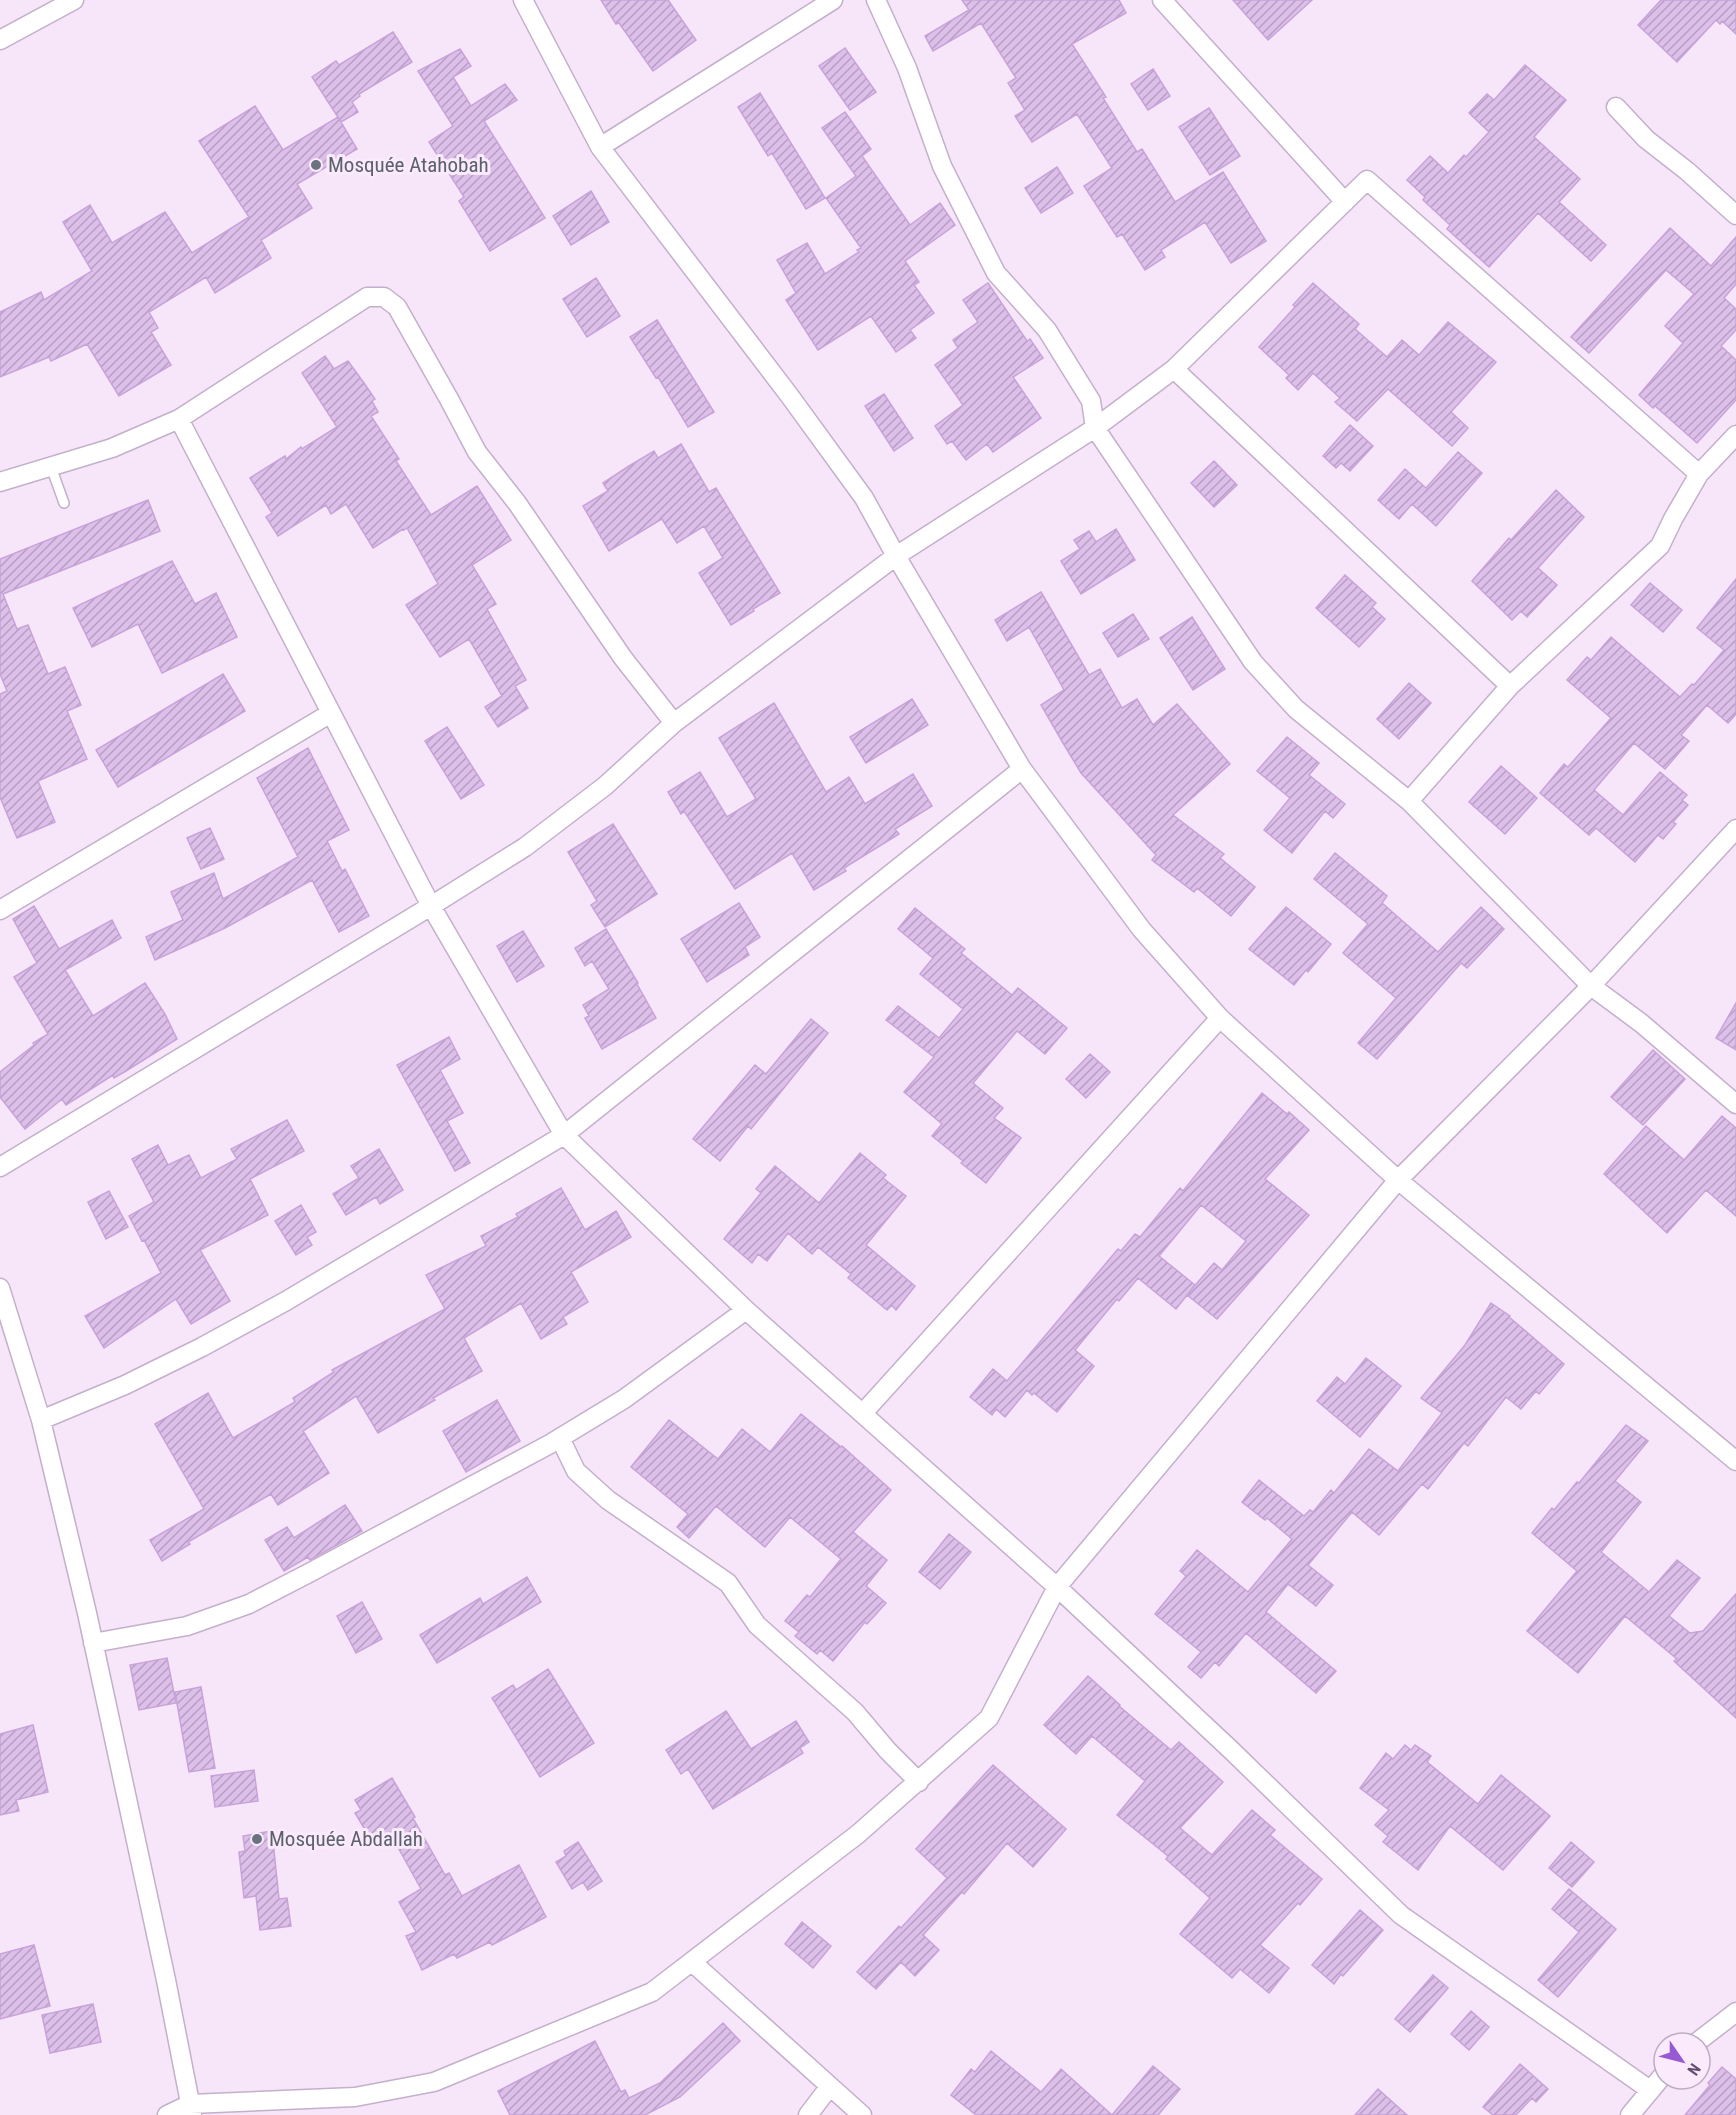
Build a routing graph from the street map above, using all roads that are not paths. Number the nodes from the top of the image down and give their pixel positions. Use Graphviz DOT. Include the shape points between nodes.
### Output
graph roads {
  1 [pos="74,0"];
  2 [pos="523,0"];
  3 [pos="833,0"];
  4 [pos="876,0"];
  5 [pos="1162,0"];
  6 [pos="0,40"];
  7 [pos="1616,107"];
  8 [pos="600,147"];
  9 [pos="1345,202"];
  10 [pos="1736,215"];
  11 [pos="1174,369"];
  12 [pos="179,419"];
  13 [pos="1095,428"];
  14 [pos="1736,435"];
  15 [pos="51,467"];
  16 [pos="1699,474"];
  17 [pos="0,482"];
  18 [pos="64,503"];
  19 [pos="896,556"];
  20 [pos="1510,686"];
  21 [pos="331,713"];
  22 [pos="674,723"];
  23 [pos="1022,769"];
  24 [pos="1409,801"];
  25 [pos="1736,829"];
  26 [pos="431,906"];
  27 [pos="0,910"];
  28 [pos="1591,986"];
  29 [pos="1220,1018"];
  30 [pos="1736,1104"];
  31 [pos="564,1135"];
  32 [pos="0,1167"];
  33 [pos="1398,1180"];
  34 [pos="0,1288"];
  35 [pos="746,1310"];
  36 [pos="863,1413"];
  37 [pos="42,1420"];
  38 [pos="560,1438"];
  39 [pos="1736,1461"];
  40 [pos="1057,1587"];
  41 [pos="93,1643"];
  42 [pos="919,1782"];
  43 [pos="692,1962"];
  44 [pos="1736,2012"];
  45 [pos="1711,2031"];
  46 [pos="830,2086"];
  47 [pos="1652,2088"];
  48 [pos="1650,2090"];
  49 [pos="191,2109"];
  50 [pos="167,2115"];
  51 [pos="808,2115"];
  52 [pos="862,2115"];
  53 [pos="1630,2115"];
  1 -- 6 [label="street"];
  2 -- 8 [label="street"];
  3 -- 8 [label="street"];
  4 -- 13 [label="street" via="908,68 942,166 996,273 1047,330 1091,401"];
  5 -- 9 [label="street"];
  7 -- 10 [label="street" via="1646,139"];
  8 -- 19 [label="street" via="864,498"];
  9 -- 11 [label="street"];
  9 -- 16 [label="street" via="1367,180"];
  11 -- 13 [label="street"];
  11 -- 20 [label="street"];
  12 -- 15 [label="street" via="112,448"];
  12 -- 21 [label="street"];
  12 -- 22 [label="street" via="367,297 384,297 397,307 477,452 517,503 623,658"];
  13 -- 19 [label="street"];
  13 -- 24 [label="street" via="1253,662 1296,710"];
  14 -- 16 [label="street"];
  15 -- 17 [label="street"];
  15 -- 18 [label="lane"];
  16 -- 20 [label="street" via="1660,546"];
  19 -- 22 [label="street"];
  19 -- 23 [label="street"];
  20 -- 24 [label="street"];
  21 -- 26 [label="street"];
  21 -- 27 [label="street"];
  22 -- 26 [label="street" via="605,786 525,847"];
  23 -- 29 [label="street" via="1142,930"];
  23 -- 31 [label="street"];
  24 -- 28 [label="street"];
  25 -- 28 [label="street"];
  26 -- 31 [label="street"];
  26 -- 32 [label="street"];
  28 -- 30 [label="street"];
  28 -- 33 [label="street"];
  29 -- 33 [label="street"];
  29 -- 36 [label="street"];
  31 -- 35 [label="street"];
  31 -- 37 [label="street" via="202,1347"];
  33 -- 39 [label="street"];
  33 -- 40 [label="street"];
  34 -- 37 [label="street"];
  35 -- 36 [label="street"];
  35 -- 38 [label="street" via="624,1399"];
  36 -- 40 [label="street"];
  37 -- 41 [label="street"];
  38 -- 41 [label="street" via="249,1604 187,1626"];
  38 -- 42 [label="street" via="576,1471 608,1500 728,1583 758,1625 855,1712"];
  40 -- 42 [label="street" via="989,1718"];
  40 -- 48 [label="street" via="1401,1915"];
  41 -- 49 [label="street"];
  42 -- 43 [label="street"];
  43 -- 46 [label="street"];
  43 -- 49 [label="street" via="652,1992 434,2082 356,2097"];
  44 -- 45 [label="street"];
  46 -- 51 [label="street"];
  46 -- 52 [label="street"];
  47 -- 48 [label="street"];
  48 -- 53 [label="street"];
  49 -- 50 [label="street"];
}
